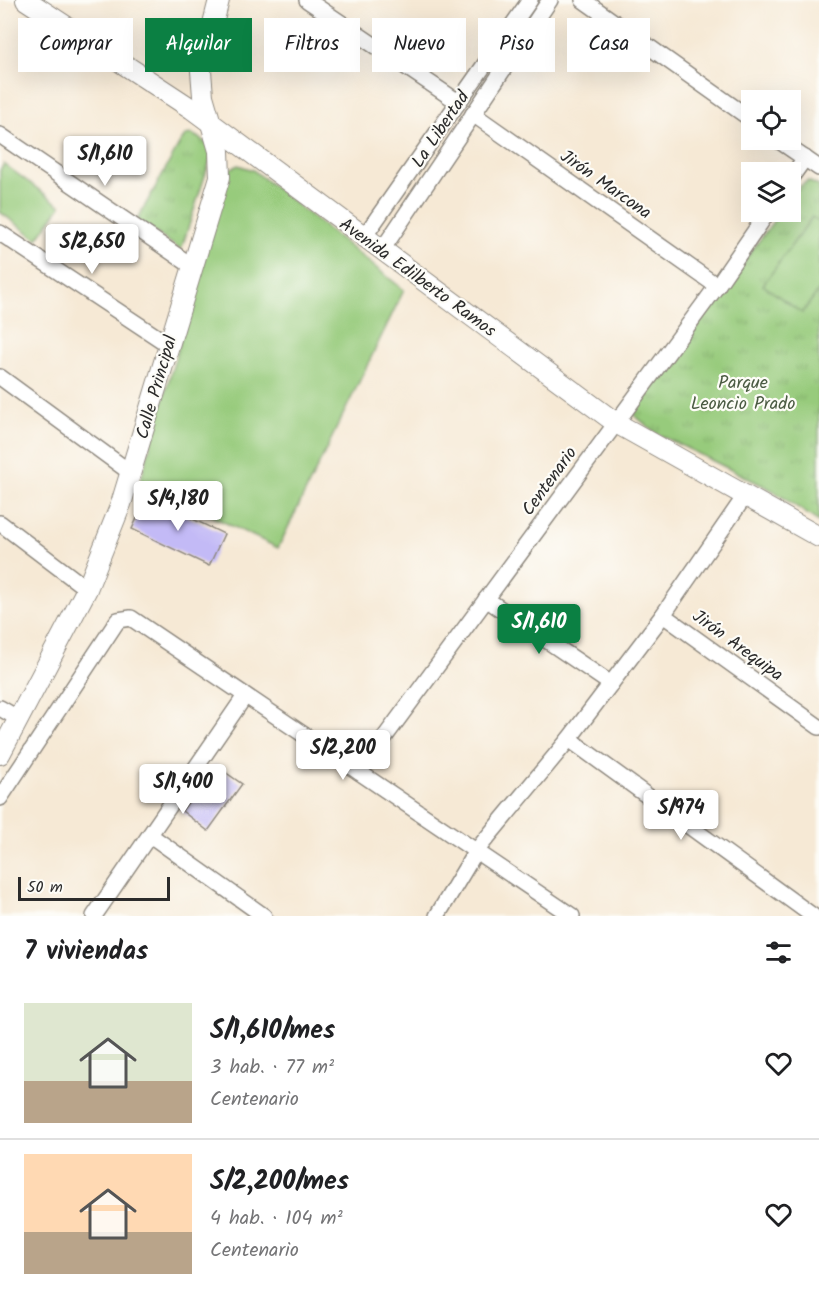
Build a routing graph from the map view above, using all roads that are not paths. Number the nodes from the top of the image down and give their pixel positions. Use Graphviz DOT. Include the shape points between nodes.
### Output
graph roads {
  1 [pos="26,0"];
  2 [pos="219,0"];
  3 [pos="307,0"];
  4 [pos="530,0"];
  5 [pos="550,0"];
  6 [pos="583,0"];
  7 [pos="458,102"];
  8 [pos="741,112"];
  9 [pos="473,114"];
  10 [pos="212,123"];
  11 [pos="1,137"];
  12 [pos="792,150"];
  13 [pos="805,159"];
  14 [pos="801,164"];
  15 [pos="819,168"];
  16 [pos="761,222"];
  17 [pos="0,233"];
  18 [pos="364,237"];
  19 [pos="382,250"];
  20 [pos="192,266"];
  21 [pos="717,286"];
  22 [pos="169,345"];
  23 [pos="0,377"];
  24 [pos="616,423"];
  25 [pos="131,473"];
  26 [pos="745,496"];
  27 [pos="0,523"];
  28 [pos="819,537"];
  29 [pos="87,589"];
  30 [pos="486,599"];
  31 [pos="663,615"];
  32 [pos="611,684"];
  33 [pos="245,696"];
  34 [pos="0,708"];
  35 [pos="19,719"];
  36 [pos="819,727"];
  37 [pos="569,739"];
  38 [pos="2,747"];
  39 [pos="359,772"];
  40 [pos="0,798"];
  41 [pos="150,835"];
  42 [pos="476,851"];
  43 [pos="94,916"];
  44 [pos="264,916"];
  45 [pos="437,916"];
  46 [pos="572,916"];
  47 [pos="813,916"];
  1 -- 10 [label="street, Avenida Edilberto Ramos"];
  2 -- 10 [label="street, Calle Principal" via="201,71 203,96"];
  3 -- 7 [label="street"];
  4 -- 7 [label="street, La Libertad"];
  5 -- 9 [label="street, La Libertad"];
  6 -- 8 [label="street"];
  7 -- 18 [label="street, La Libertad"];
  9 -- 19 [label="street, La Libertad"];
  9 -- 21 [label="street, Jirón Marcona"];
  10 -- 18 [label="street, Avenida Edilberto Ramos"];
  10 -- 20 [label="street, Calle Principal" via="219,151 219,177"];
  11 -- 20 [label="street"];
  12 -- 13 [label="street"];
  13 -- 14 [label="street"];
  13 -- 15 [label="street"];
  16 -- 21 [label="street, Centenario"];
  17 -- 22 [label="street"];
  18 -- 19 [label="street, Avenida Edilberto Ramos"];
  19 -- 24 [label="street, Avenida Edilberto Ramos"];
  20 -- 22 [label="street, Calle Principal"];
  21 -- 24 [label="street, Centenario"];
  22 -- 25 [label="street, Calle Principal"];
  23 -- 25 [label="street"];
  24 -- 26 [label="street, Avenida Edilberto Ramos"];
  24 -- 30 [label="street, Centenario"];
  25 -- 29 [label="street, Calle Principal"];
  26 -- 28 [label="street, Avenida Edilberto Ramos"];
  26 -- 31 [label="street"];
  27 -- 29 [label="street"];
  29 -- 35 [label="street, Calle Principal"];
  30 -- 32 [label="street"];
  30 -- 39 [label="street, Centenario"];
  31 -- 32 [label="street"];
  31 -- 36 [label="street, Jirón Arequipa"];
  32 -- 37 [label="street"];
  33 -- 39 [label="street"];
  33 -- 40 [label="street" via="131,618 118,620"];
  33 -- 41 [label="street"];
  34 -- 35 [label="street"];
  35 -- 38 [label="street, Calle Principal"];
  37 -- 42 [label="street"];
  37 -- 47 [label="street"];
  39 -- 42 [label="street"];
  41 -- 43 [label="street"];
  41 -- 44 [label="street"];
  42 -- 45 [label="street"];
  42 -- 46 [label="street"];
}
